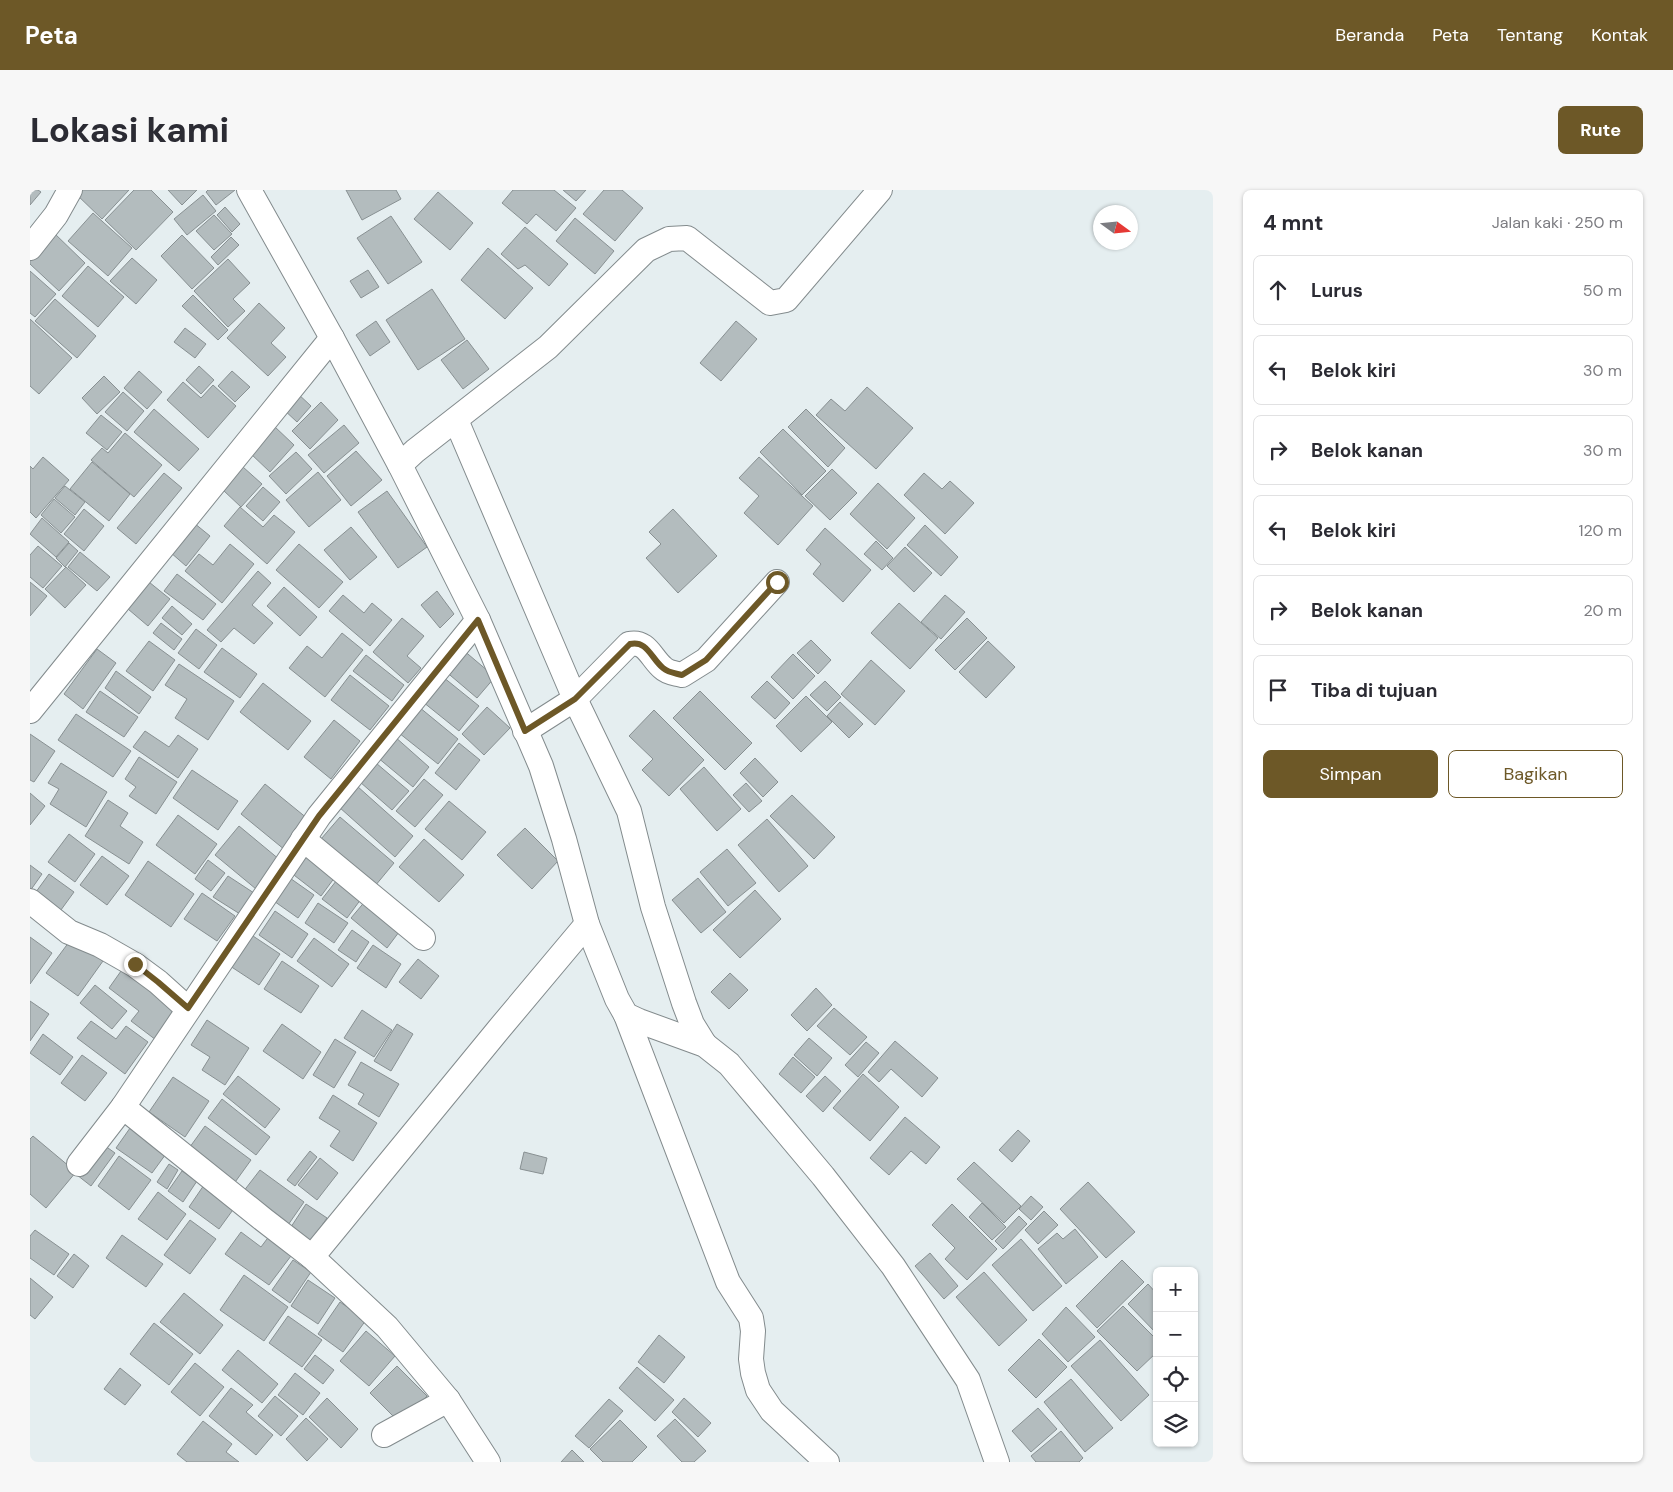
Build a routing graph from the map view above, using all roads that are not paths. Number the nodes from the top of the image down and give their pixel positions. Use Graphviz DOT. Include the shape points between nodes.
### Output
graph roads {
  1 [pos="70,190"];
  2 [pos="249,190"];
  3 [pos="880,190"];
  4 [pos="30,248"];
  5 [pos="332,338"];
  6 [pos="448,426"];
  7 [pos="408,458"];
  8 [pos="777,582"];
  9 [pos="478,620"];
  10 [pos="571,702"];
  11 [pos="30,711"];
  12 [pos="531,727"];
  13 [pos="303,839"];
  14 [pos="30,901"];
  15 [pos="587,924"];
  16 [pos="423,938"];
  17 [pos="188,1008"];
  18 [pos="633,1018"];
  19 [pos="705,1045"];
  20 [pos="123,1107"];
  21 [pos="79,1164"];
  22 [pos="312,1257"];
  23 [pos="448,1400"];
  24 [pos="384,1435"];
  25 [pos="488,1462"];
  26 [pos="827,1462"];
  27 [pos="997,1462"];
  1 -- 4 [label="street" via="56,215"];
  2 -- 5 [label="street"];
  3 -- 6 [label="street" via="786,300 777,303 770,303 687,238 669,239 646,250 548,347"];
  5 -- 7 [label="street"];
  5 -- 11 [label="street"];
  6 -- 7 [label="street"];
  6 -- 10 [label="street"];
  7 -- 9 [label="street"];
  8 -- 10 [label="street" via="706,660 682,675 663,668 642,644 630,644"];
  9 -- 12 [label="street"];
  9 -- 13 [label="street"];
  10 -- 12 [label="street"];
  10 -- 19 [label="street" via="629,810 652,907 692,1024"];
  12 -- 15 [label="street"];
  13 -- 16 [label="street"];
  13 -- 17 [label="street"];
  14 -- 17 [label="street" via="69,932 100,944 135,964"];
  15 -- 18 [label="street" via="617,998"];
  15 -- 22 [label="street"];
  17 -- 20 [label="street"];
  18 -- 19 [label="street"];
  18 -- 26 [label="street" via="728,1282 751,1318 751,1359 758,1390 772,1411"];
  19 -- 27 [label="street" via="730,1064 894,1266 968,1380"];
  20 -- 21 [label="street"];
  20 -- 22 [label="street"];
  22 -- 23 [label="street" via="386,1327"];
  23 -- 24 [label="street"];
  23 -- 25 [label="street"];
}
